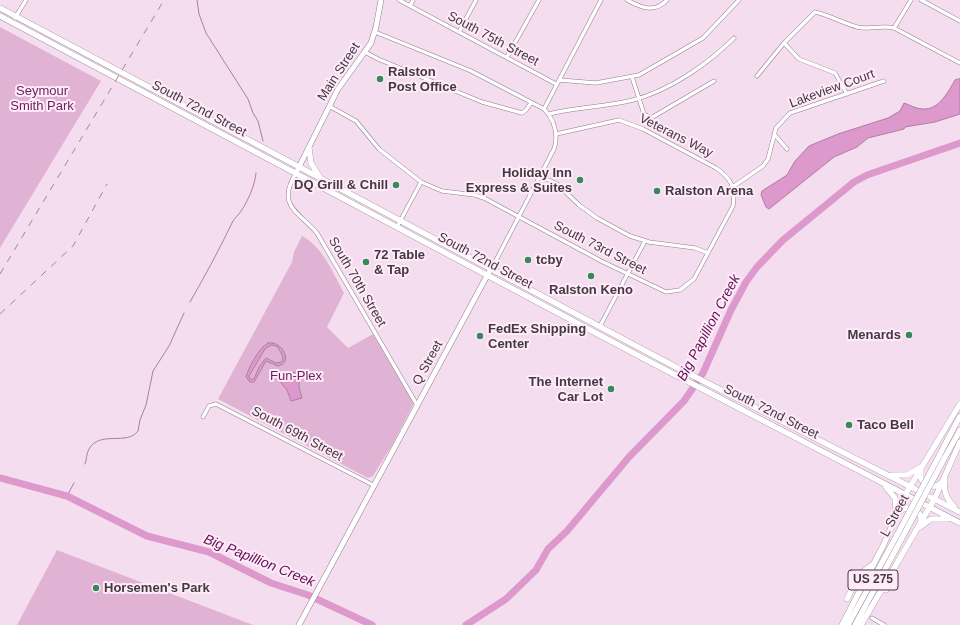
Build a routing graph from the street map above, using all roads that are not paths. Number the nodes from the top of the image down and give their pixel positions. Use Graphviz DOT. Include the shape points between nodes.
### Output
graph roads {
  1 [pos="26,0"];
  2 [pos="381,0"];
  3 [pos="399,0"];
  4 [pos="413,0"];
  5 [pos="476,0"];
  6 [pos="539,0"];
  7 [pos="601,0"];
  8 [pos="627,0"];
  9 [pos="666,0"];
  10 [pos="739,0"];
  11 [pos="911,0"];
  12 [pos="921,0"];
  13 [pos="410,6"];
  14 [pos="0,8"];
  15 [pos="0,16"];
  16 [pos="16,16"];
  17 [pos="960,21"];
  18 [pos="13,22"];
  19 [pos="894,28"];
  20 [pos="375,32"];
  21 [pos="459,32"];
  22 [pos="734,38"];
  23 [pos="784,43"];
  24 [pos="365,52"];
  25 [pos="507,57"];
  26 [pos="960,62"];
  27 [pos="757,76"];
  28 [pos="632,77"];
  29 [pos="559,80"];
  30 [pos="714,81"];
  31 [pos="884,81"];
  32 [pos="556,84"];
  33 [pos="847,94"];
  34 [pos="638,98"];
  35 [pos="532,103"];
  36 [pos="329,106"];
  37 [pos="544,110"];
  38 [pos="549,114"];
  39 [pos="556,134"];
  40 [pos="774,134"];
  41 [pos="309,148"];
  42 [pos="787,149"];
  43 [pos="299,166"];
  44 [pos="296,173"];
  45 [pos="540,176"];
  46 [pos="321,178"];
  47 [pos="421,182"];
  48 [pos="734,186"];
  49 [pos="519,217"];
  50 [pos="401,220"];
  51 [pos="397,227"];
  52 [pos="645,241"];
  53 [pos="708,253"];
  54 [pos="492,268"];
  55 [pos="628,274"];
  56 [pos="488,275"];
  57 [pos="566,316"];
  58 [pos="600,326"];
  59 [pos="960,404"];
  60 [pos="417,405"];
  61 [pos="960,416"];
  62 [pos="203,417"];
  63 [pos="960,430"];
  64 [pos="960,442"];
  65 [pos="942,457"];
  66 [pos="926,463"];
  67 [pos="876,469"];
  68 [pos="921,470"];
  69 [pos="946,474"];
  70 [pos="873,477"];
  71 [pos="942,482"];
  72 [pos="373,485"];
  73 [pos="910,486"];
  74 [pos="905,495"];
  75 [pos="935,498"];
  76 [pos="930,507"];
  77 [pos="899,511"];
  78 [pos="960,512"];
  79 [pos="894,520"];
  80 [pos="921,522"];
  81 [pos="959,523"];
  82 [pos="915,531"];
  83 [pos="899,536"];
  84 [pos="874,564"];
  85 [pos="890,573"];
  86 [pos="886,590"];
  87 [pos="847,599"];
  88 [pos="872,618"];
  89 [pos="299,625"];
  90 [pos="842,625"];
  91 [pos="848,625"];
  92 [pos="855,625"];
  93 [pos="861,625"];
  94 [pos="884,625"];
  1 -- 16 [label="street"];
  2 -- 20 [label="main road, Main Street"];
  3 -- 13 [label="street, South 75th Street"];
  4 -- 13 [label="street"];
  5 -- 21 [label="street"];
  6 -- 25 [label="street"];
  7 -- 29 [label="street"];
  8 -- 9 [label="street" via="642,8 651,9 660,6"];
  10 -- 28 [label="street" via="703,38 647,72"];
  11 -- 19 [label="street"];
  12 -- 17 [label="street"];
  13 -- 21 [label="street, South 75th Street"];
  14 -- 16 [label="main road, South 72nd Street"];
  15 -- 18 [label="main road, South 72nd Street"];
  16 -- 18 [label="street"];
  16 -- 43 [label="main road, South 72nd Street"];
  18 -- 44 [label="main road, South 72nd Street"];
  19 -- 23 [label="street" via="858,27 815,12"];
  19 -- 26 [label="street"];
  20 -- 24 [label="main road, Main Street"];
  20 -- 35 [label="street" via="471,71"];
  21 -- 25 [label="street, South 75th Street"];
  22 -- 34 [label="street" via="710,60 656,92"];
  23 -- 27 [label="street"];
  23 -- 33 [label="street" via="799,59 835,73"];
  24 -- 35 [label="street" via="492,106 522,113"];
  24 -- 36 [label="main road, Main Street" via="342,82"];
  25 -- 32 [label="street, South 75th Street"];
  28 -- 29 [label="street" via="596,83"];
  28 -- 34 [label="street"];
  29 -- 32 [label="street"];
  30 -- 34 [label="street" via="651,118 644,114"];
  31 -- 33 [label="street, Lakeview Court"];
  32 -- 37 [label="street"];
  33 -- 40 [label="street, Lakeview Court" via="790,114 779,123"];
  34 -- 38 [label="street"];
  35 -- 37 [label="street"];
  36 -- 41 [label="main road, Main Street"];
  36 -- 47 [label="street, South 73rd Street" via="356,121 379,149"];
  37 -- 38 [label="street"];
  38 -- 39 [label="street"];
  39 -- 45 [label="street, Q Street" via="554,149"];
  39 -- 48 [label="street, Veterans Way" via="619,120 643,129 716,168 727,176"];
  40 -- 42 [label="street"];
  40 -- 48 [label="street, Lakeview Court" via="764,166"];
  41 -- 43 [label="main road, Main Street"];
  41 -- 46 [label="main road" via="311,163"];
  43 -- 44 [label="main road, Main Street"];
  43 -- 46 [label="main road, South 72nd Street"];
  44 -- 51 [label="main road, South 72nd Street"];
  44 -- 60 [label="street, South 70th Street" via="288,190 293,212 317,233"];
  45 -- 49 [label="street, Q Street"];
  45 -- 52 [label="street" via="557,184 597,218"];
  46 -- 50 [label="main road, South 72nd Street"];
  47 -- 49 [label="street, South 73rd Street" via="442,191 480,196"];
  47 -- 50 [label="street"];
  48 -- 53 [label="street" via="733,206"];
  49 -- 54 [label="street, Q Street"];
  49 -- 55 [label="street, South 73rd Street"];
  50 -- 51 [label="street"];
  50 -- 54 [label="main road, South 72nd Street"];
  51 -- 56 [label="main road, South 72nd Street"];
  52 -- 53 [label="street" via="695,248"];
  52 -- 55 [label="street"];
  53 -- 55 [label="street, South 73rd Street" via="688,285 674,292 666,292"];
  54 -- 56 [label="main road, Q Street"];
  54 -- 58 [label="main road, South 72nd Street"];
  55 -- 58 [label="street"];
  56 -- 57 [label="main road, South 72nd Street"];
  56 -- 60 [label="main road, Q Street"];
  57 -- 58 [label="main road" via="574,316 595,327"];
  57 -- 70 [label="main road, South 72nd Street" via="710,394"];
  58 -- 67 [label="main road, South 72nd Street" via="715,388"];
  59 -- 66 [label="main road"];
  60 -- 72 [label="main road, Q Street"];
  61 -- 65 [label="main road, L Street / US 275"];
  62 -- 72 [label="street, South 69th Street" via="211,404 216,404"];
  63 -- 65 [label="main road, L Street / US 275"];
  64 -- 69 [label="main road"];
  65 -- 83 [label="main road, L Street / US 275, bridge"];
  66 -- 67 [label="main road" via="907,475 896,476"];
  66 -- 68 [label="main road"];
  67 -- 73 [label="main road, South 72nd Street"];
  68 -- 71 [label="main road" via="920,476 928,485 937,486"];
  68 -- 73 [label="main road"];
  69 -- 71 [label="main road"];
  69 -- 78 [label="main road" via="946,496"];
  70 -- 74 [label="main road, South 72nd Street"];
  70 -- 79 [label="main road" via="895,498 897,509"];
  71 -- 75 [label="main road"];
  72 -- 89 [label="main road, Q Street"];
  73 -- 74 [label="main road"];
  73 -- 75 [label="main road, South 72nd Street"];
  74 -- 76 [label="main road, South 72nd Street"];
  74 -- 77 [label="main road"];
  75 -- 76 [label="main road"];
  75 -- 78 [label="main road, South 72nd Street"];
  76 -- 80 [label="main road"];
  76 -- 81 [label="main road, South 72nd Street"];
  77 -- 79 [label="main road"];
  77 -- 80 [label="main road" via="905,508 915,510 920,515"];
  79 -- 84 [label="main road"];
  80 -- 82 [label="main road"];
  81 -- 82 [label="main road" via="936,518"];
  82 -- 85 [label="main road"];
  83 -- 91 [label="main road, L Street / US 275"];
  83 -- 92 [label="main road, L Street / US 275"];
  84 -- 87 [label="main road" via="859,575"];
  84 -- 90 [label="main road"];
  85 -- 86 [label="main road"];
  85 -- 93 [label="main road"];
  88 -- 94 [label="street"];
}
